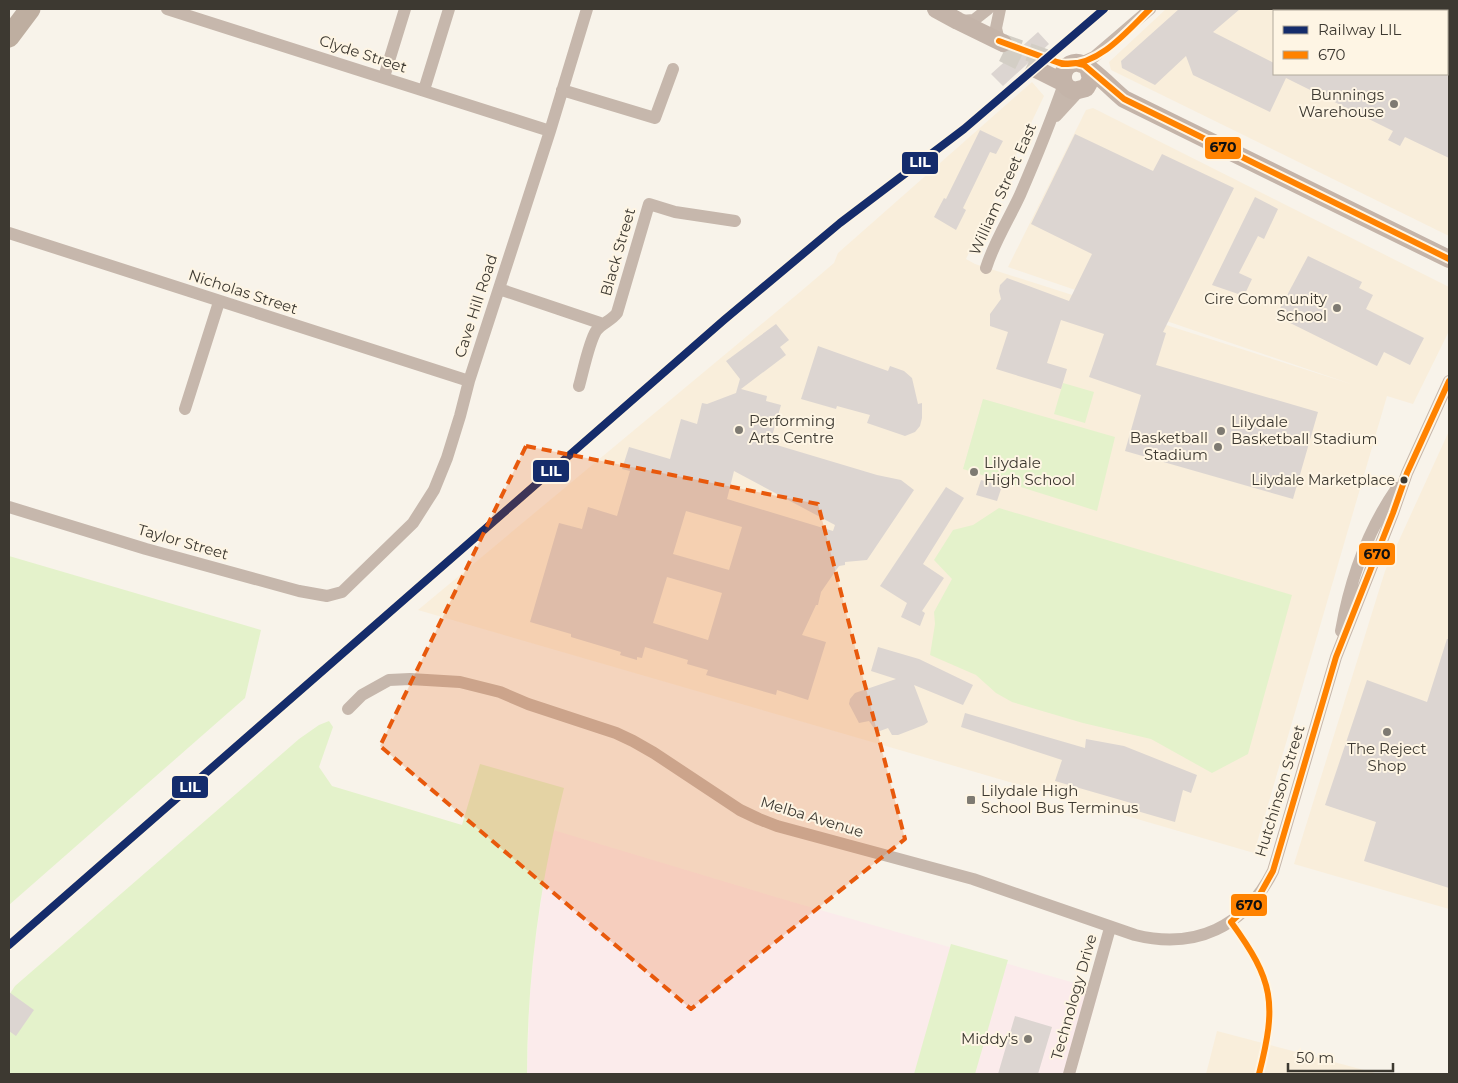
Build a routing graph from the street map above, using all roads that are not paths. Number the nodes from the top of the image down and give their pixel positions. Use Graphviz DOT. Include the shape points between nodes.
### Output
graph roads {
  1 [pos="30,9"];
  2 [pos="167,9"];
  3 [pos="406,9"];
  4 [pos="449,9"];
  5 [pos="587,9"];
  6 [pos="936,9"];
  7 [pos="988,9"];
  8 [pos="1000,9"];
  9 [pos="1150,9"];
  10 [pos="958,21"];
  11 [pos="9,37"];
  12 [pos="1000,44"];
  13 [pos="1079,65"];
  14 [pos="672,69"];
  15 [pos="384,77"];
  16 [pos="1072,87"];
  17 [pos="424,90"];
  18 [pos="562,90"];
  19 [pos="1124,99"];
  20 [pos="550,131"];
  21 [pos="735,222"];
  22 [pos="9,233"];
  23 [pos="1449,260"];
  24 [pos="986,268"];
  25 [pos="499,289"];
  26 [pos="219,302"];
  27 [pos="603,324"];
  28 [pos="469,381"];
  29 [pos="1449,381"];
  30 [pos="579,386"];
  31 [pos="185,409"];
  32 [pos="1407,474"];
  33 [pos="9,507"];
  34 [pos="1362,554"];
  35 [pos="1374,558"];
  36 [pos="348,586"];
  37 [pos="1336,657"];
  38 [pos="348,709"];
  39 [pos="1231,922"];
  40 [pos="1110,928"];
  41 [pos="1069,1074"];
  1 -- 11 [label="highway"];
  2 -- 15 [label="street, Clyde Street"];
  3 -- 15 [label="street"];
  4 -- 17 [label="street"];
  5 -- 18 [label="street, Cave Hill Road"];
  6 -- 10 [label="main road"];
  7 -- 10 [label="street" via="971,21"];
  8 -- 12 [label="street" via="996,28"];
  9 -- 13 [label="street" via="1094,57"];
  10 -- 12 [label="main road"];
  13 -- 16 [label="main road" via="1063,74"];
  13 -- 16 [label="main road" via="1091,79 1088,86"];
  13 -- 16 [label="main road" via="1045,65"];
  13 -- 19 [label="main road"];
  14 -- 18 [label="street" via="655,118"];
  15 -- 17 [label="street, Clyde Street"];
  16 -- 19 [label="main road"];
  16 -- 24 [label="street, William Street East" via="1050,124"];
  17 -- 20 [label="street, Clyde Street"];
  18 -- 20 [label="street, Cave Hill Road"];
  19 -- 23 [label="main road"];
  20 -- 25 [label="street, Cave Hill Road"];
  21 -- 27 [label="street, Black Street" via="675,212 649,204 617,313"];
  22 -- 26 [label="street, Nicholas Street"];
  25 -- 27 [label="street"];
  25 -- 28 [label="street, Cave Hill Road"];
  26 -- 28 [label="street, Nicholas Street"];
  26 -- 31 [label="street"];
  27 -- 30 [label="street, Black Street" via="595,333"];
  28 -- 36 [label="street, Cave Hill Road" via="447,458 434,490 413,524"];
  29 -- 32 [label="street, Hutchinson Street"];
  32 -- 34 [label="street, Hutchinson Street" via="1379,515"];
  32 -- 35 [label="street, Hutchinson Street"];
  33 -- 36 [label="street, Taylor Street" via="299,591 327,596 342,592"];
  34 -- 35 [label="street"];
  34 -- 37 [label="street, Hutchinson Street" via="1347,597"];
  35 -- 37 [label="street, Hutchinson Street"];
  37 -- 39 [label="street, Hutchinson Street" via="1273,871 1259,896"];
  38 -- 40 [label="street, Melba Avenue" via="362,695 389,680 460,682 500,692 634,741 759,820 973,880"];
  39 -- 40 [label="street, Melba Avenue" via="1203,935 1176,940 1145,938"];
  40 -- 41 [label="street, Technology Drive"];
}
